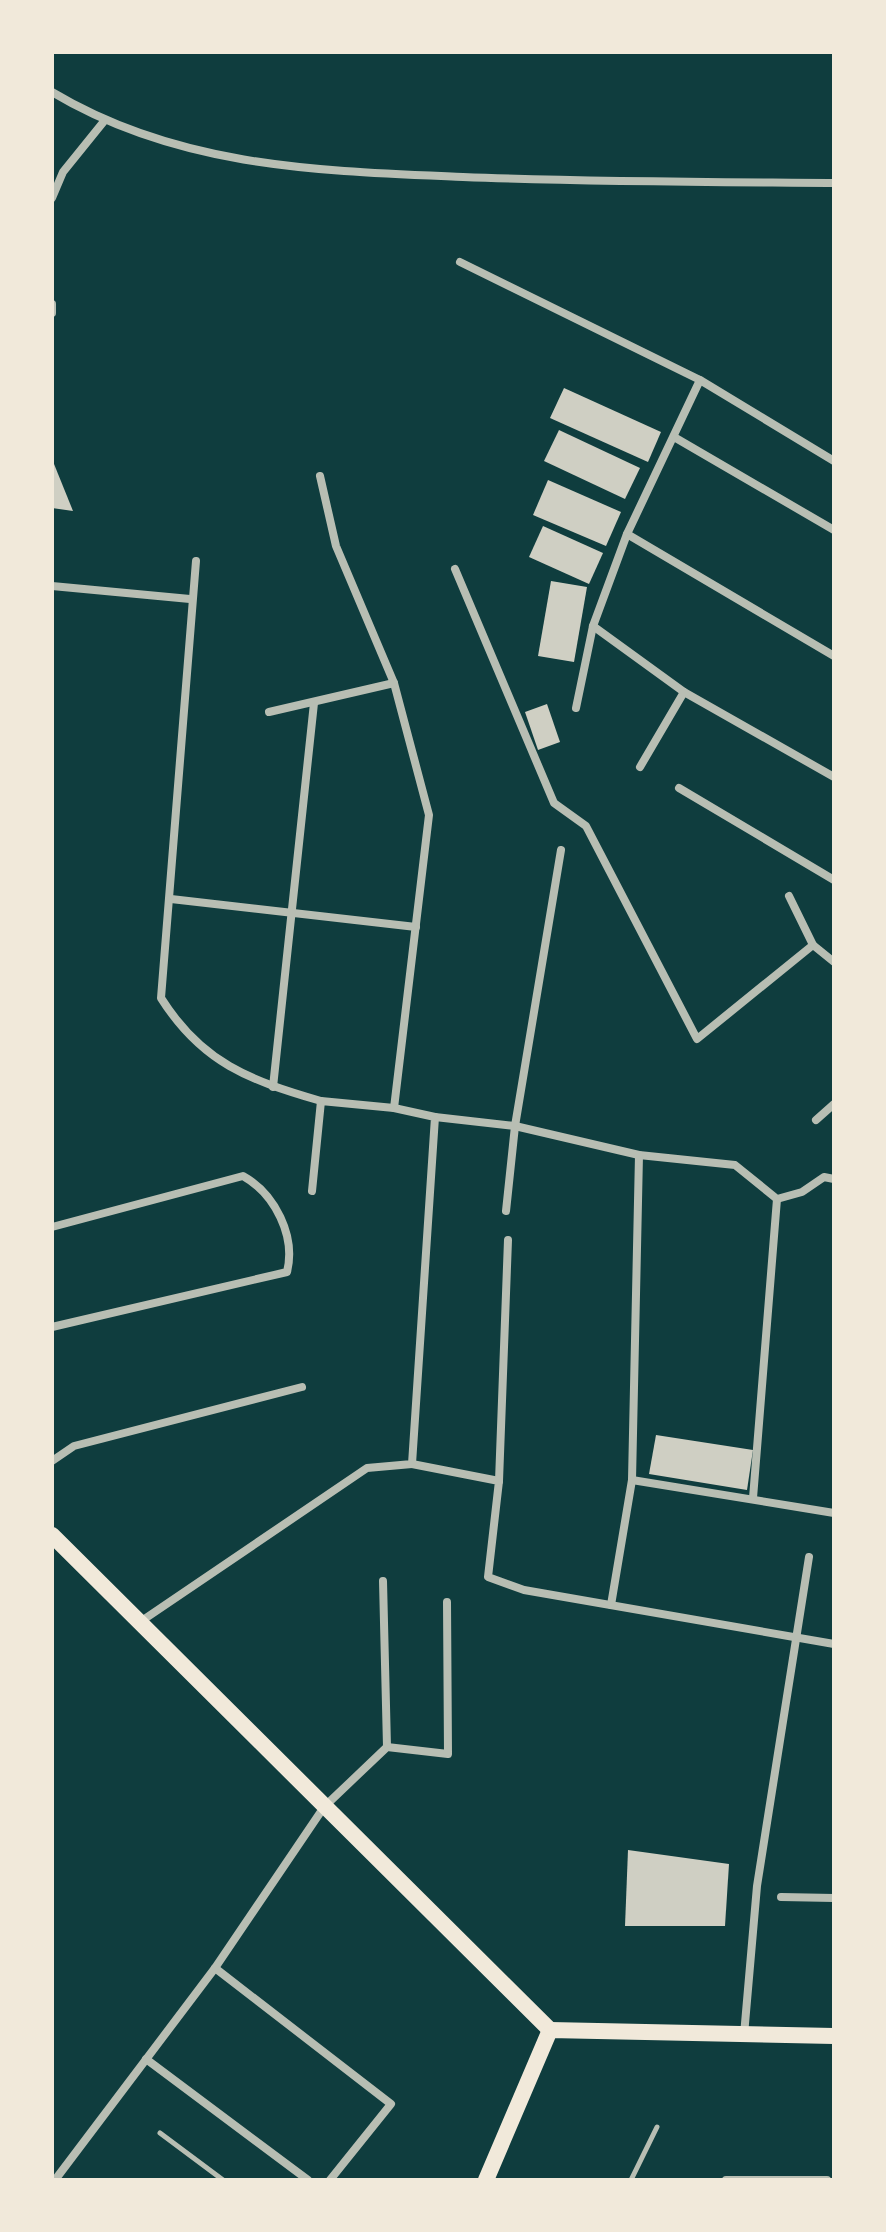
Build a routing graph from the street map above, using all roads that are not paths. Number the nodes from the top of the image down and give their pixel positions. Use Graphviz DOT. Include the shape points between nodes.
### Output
graph roads {
  1 [pos="52,92"];
  2 [pos="105,120"];
  3 [pos="834,183"];
  4 [pos="52,198"];
  5 [pos="460,262"];
  6 [pos="52,304"];
  7 [pos="52,313"];
  8 [pos="700,380"];
  9 [pos="674,437"];
  10 [pos="834,461"];
  11 [pos="320,476"];
  12 [pos="834,530"];
  13 [pos="627,534"];
  14 [pos="196,561"];
  15 [pos="455,569"];
  16 [pos="52,586"];
  17 [pos="190,599"];
  18 [pos="593,626"];
  19 [pos="834,656"];
  20 [pos="394,683"];
  21 [pos="684,692"];
  22 [pos="314,703"];
  23 [pos="576,708"];
  24 [pos="269,712"];
  25 [pos="640,767"];
  26 [pos="834,777"];
  27 [pos="679,788"];
  28 [pos="561,850"];
  29 [pos="834,880"];
  30 [pos="789,896"];
  31 [pos="171,899"];
  32 [pos="290,916"];
  33 [pos="416,927"];
  34 [pos="813,945"];
  35 [pos="834,962"];
  36 [pos="273,1087"];
  37 [pos="321,1101"];
  38 [pos="834,1104"];
  39 [pos="394,1108"];
  40 [pos="435,1117"];
  41 [pos="816,1120"];
  42 [pos="515,1126"];
  43 [pos="639,1155"];
  44 [pos="834,1179"];
  45 [pos="312,1191"];
  46 [pos="777,1199"];
  47 [pos="506,1211"];
  48 [pos="52,1227"];
  49 [pos="508,1240"];
  50 [pos="52,1327"];
  51 [pos="302,1387"];
  52 [pos="52,1461"];
  53 [pos="412,1464"];
  54 [pos="632,1480"];
  55 [pos="499,1481"];
  56 [pos="753,1498"];
  57 [pos="834,1513"];
  58 [pos="54,1542"];
  59 [pos="809,1557"];
  60 [pos="383,1581"];
  61 [pos="447,1602"];
  62 [pos="611,1605"];
  63 [pos="140,1622"];
  64 [pos="796,1637"];
  65 [pos="834,1644"];
  66 [pos="387,1747"];
  67 [pos="324,1807"];
  68 [pos="781,1897"];
  69 [pos="834,1898"];
  70 [pos="215,1968"];
  71 [pos="550,2030"];
  72 [pos="744,2036"];
  73 [pos="834,2036"];
  74 [pos="146,2059"];
  75 [pos="657,2127"];
  76 [pos="160,2133"];
  77 [pos="55,2180"];
  78 [pos="223,2180"];
  79 [pos="308,2180"];
  80 [pos="330,2180"];
  81 [pos="486,2180"];
  82 [pos="631,2180"];
  83 [pos="726,2180"];
  84 [pos="827,2180"];
  1 -- 2 [label="street"];
  2 -- 3 [label="street" via="198,153 312,170 588,182"];
  2 -- 4 [label="street" via="63,172"];
  5 -- 8 [label="street"];
  6 -- 7 [label="street"];
  8 -- 9 [label="street"];
  8 -- 10 [label="street"];
  9 -- 12 [label="street"];
  9 -- 13 [label="street"];
  11 -- 20 [label="street" via="336,546"];
  13 -- 18 [label="street"];
  13 -- 19 [label="street"];
  14 -- 17 [label="street"];
  15 -- 34 [label="street" via="554,803 586,826 697,1039"];
  16 -- 17 [label="street"];
  17 -- 31 [label="street"];
  18 -- 21 [label="street"];
  18 -- 23 [label="street"];
  20 -- 22 [label="street"];
  20 -- 33 [label="street" via="429,815"];
  21 -- 25 [label="street"];
  21 -- 26 [label="street"];
  22 -- 24 [label="street"];
  22 -- 32 [label="street"];
  27 -- 29 [label="street"];
  28 -- 42 [label="street"];
  30 -- 34 [label="street"];
  31 -- 32 [label="street"];
  31 -- 36 [label="street" via="161,998 183,1032 227,1065"];
  32 -- 33 [label="street"];
  32 -- 36 [label="street"];
  33 -- 39 [label="street"];
  34 -- 35 [label="street"];
  36 -- 37 [label="street"];
  37 -- 39 [label="street"];
  37 -- 45 [label="street"];
  38 -- 41 [label="street"];
  39 -- 40 [label="street"];
  40 -- 42 [label="street"];
  40 -- 53 [label="street"];
  42 -- 43 [label="street"];
  42 -- 47 [label="street"];
  43 -- 46 [label="street" via="735,1165"];
  43 -- 54 [label="street"];
  44 -- 46 [label="street" via="824,1177 802,1192"];
  46 -- 56 [label="street"];
  48 -- 50 [label="street" via="243,1176 262,1186 276,1207 292,1254 287,1272"];
  49 -- 55 [label="street"];
  51 -- 52 [label="street" via="74,1446"];
  53 -- 55 [label="street"];
  53 -- 63 [label="street" via="367,1468"];
  54 -- 56 [label="street"];
  54 -- 62 [label="street"];
  55 -- 62 [label="street" via="488,1577 524,1590"];
  56 -- 57 [label="street"];
  58 -- 63 [label="main road"];
  59 -- 64 [label="street"];
  60 -- 66 [label="street"];
  61 -- 66 [label="street" via="448,1754"];
  62 -- 64 [label="street"];
  63 -- 67 [label="main road"];
  64 -- 65 [label="street"];
  64 -- 72 [label="street" via="757,1886"];
  66 -- 67 [label="street"];
  67 -- 70 [label="street"];
  67 -- 71 [label="main road"];
  68 -- 69 [label="street"];
  70 -- 74 [label="street"];
  70 -- 80 [label="street" via="391,2104"];
  71 -- 72 [label="main road"];
  71 -- 81 [label="main road"];
  72 -- 73 [label="main road"];
  74 -- 77 [label="street"];
  74 -- 79 [label="street"];
  75 -- 82 [label="lane"];
  76 -- 78 [label="lane"];
  83 -- 84 [label="street"];
}
